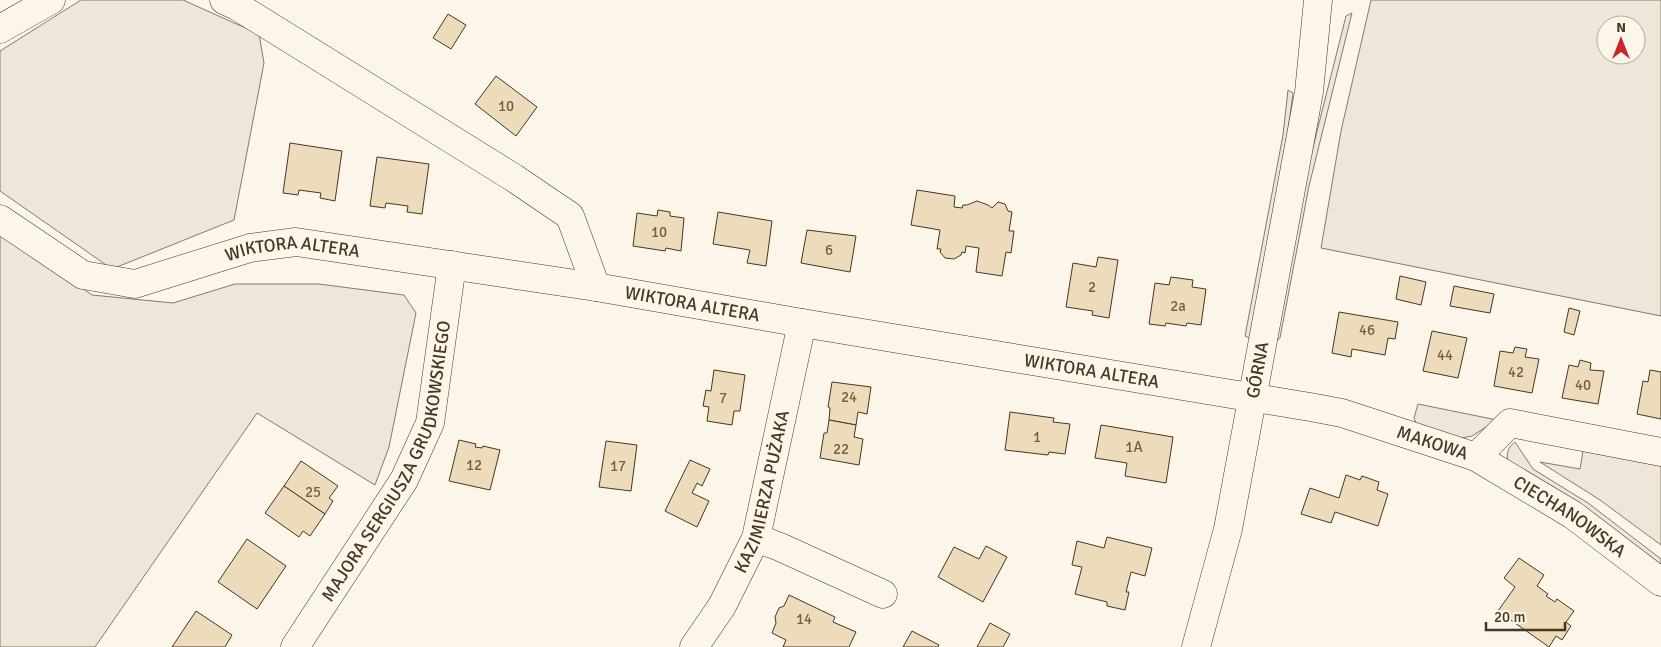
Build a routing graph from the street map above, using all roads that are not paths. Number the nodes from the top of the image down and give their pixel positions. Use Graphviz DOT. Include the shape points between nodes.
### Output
graph roads {
  1 [pos="51,0"];
  2 [pos="224,0"];
  3 [pos="1318,0"];
  4 [pos="1338,0"];
  5 [pos="0,30"];
  6 [pos="1309,92"];
  7 [pos="0,219"];
  8 [pos="452,265"];
  9 [pos="596,287"];
  10 [pos="802,323"];
  11 [pos="1252,396"];
  12 [pos="1661,452"];
  13 [pos="1476,457"];
  14 [pos="756,538"];
  15 [pos="1661,582"];
  16 [pos="883,594"];
  17 [pos="295,647"];
  18 [pos="694,647"];
  19 [pos="1196,647"];
  1 -- 5 [label="street"];
  2 -- 9 [label="street" via="514,178 570,216"];
  3 -- 6 [label="street, GÓRNA"];
  4 -- 6 [label="street, GÓRNA"];
  6 -- 11 [label="street, GÓRNA"];
  7 -- 8 [label="street, WIKTORA ALTERA" via="84,275 135,284 250,248 296,242"];
  8 -- 9 [label="street, WIKTORA ALTERA"];
  8 -- 17 [label="street, MAJORA SERGIUSZA GRUDKOWSKIEGO" via="430,423 404,480"];
  9 -- 10 [label="street, WIKTORA ALTERA"];
  10 -- 11 [label="street, WIKTORA ALTERA"];
  10 -- 14 [label="street, KAZIMIERZA PUŻAKA"];
  11 -- 13 [label="street, MAKOWA" via="1342,413"];
  11 -- 19 [label="street, GÓRNA" via="1228,529"];
  12 -- 13 [label="street, MAKOWA" via="1510,423"];
  13 -- 15 [label="street, CIECHANOWSKA" via="1573,515"];
  14 -- 16 [label="street"];
  14 -- 18 [label="street, KAZIMIERZA PUŻAKA" via="722,606"];
}
